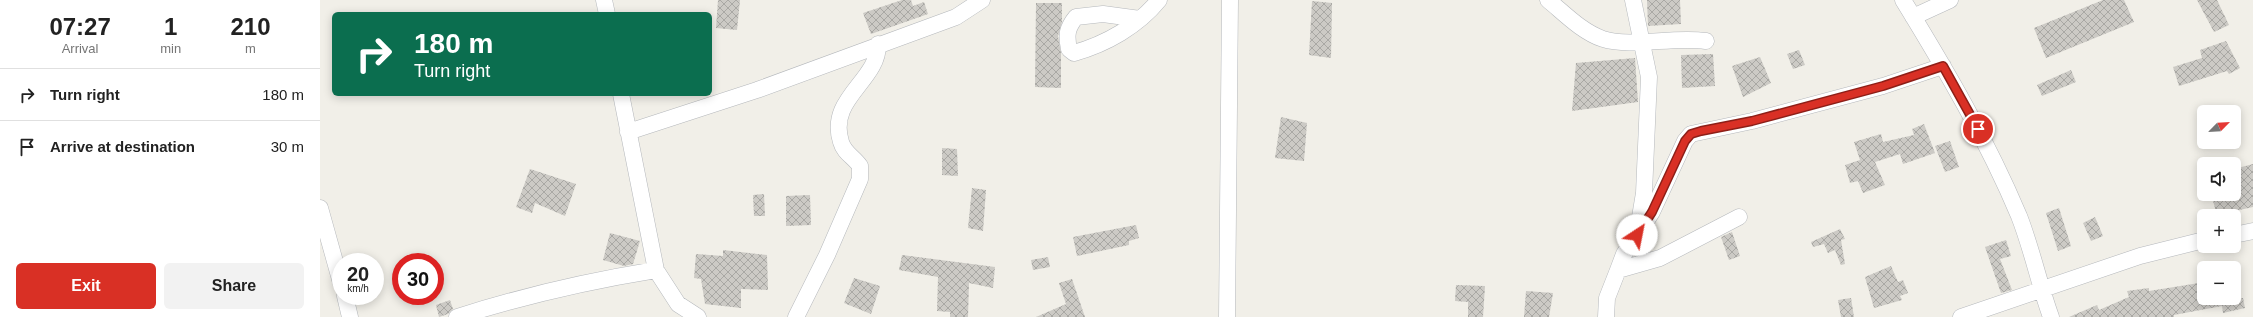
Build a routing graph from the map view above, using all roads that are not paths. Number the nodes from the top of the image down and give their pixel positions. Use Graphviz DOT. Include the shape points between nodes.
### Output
graph roads {
  1 [pos="604,0"];
  2 [pos="982,0"];
  3 [pos="1159,0"];
  4 [pos="1230,0"];
  5 [pos="1548,0"];
  6 [pos="1633,0"];
  7 [pos="1903,0"];
  8 [pos="1950,0"];
  9 [pos="606,12"];
  10 [pos="1913,17"];
  11 [pos="1140,18"];
  12 [pos="1706,41"];
  13 [pos="1641,42"];
  14 [pos="878,44"];
  15 [pos="1943,66"];
  16 [pos="621,96"];
  17 [pos="628,132"];
  18 [pos="320,208"];
  19 [pos="1739,217"];
  20 [pos="2253,232"];
  21 [pos="2241,234"];
  22 [pos="1637,235"];
  23 [pos="2197,242"];
  24 [pos="332,253"];
  25 [pos="656,270"];
  26 [pos="1618,270"];
  27 [pos="2041,291"];
  28 [pos="347,305"];
  29 [pos="350,317"];
  30 [pos="457,317"];
  31 [pos="698,317"];
  32 [pos="796,317"];
  33 [pos="1227,317"];
  34 [pos="1606,317"];
  35 [pos="1961,317"];
  36 [pos="2051,317"];
  1 -- 9 [label="street"];
  2 -- 14 [label="street" via="956,17"];
  3 -- 11 [label="street"];
  4 -- 33 [label="street"];
  5 -- 13 [label="street" via="1587,30 1602,38 1618,42"];
  6 -- 13 [label="street"];
  7 -- 10 [label="street"];
  8 -- 10 [label="street"];
  10 -- 15 [label="street"];
  12 -- 13 [label="street" via="1676,38"];
  13 -- 22 [label="street" via="1648,77 1644,193"];
  14 -- 17 [label="street" via="757,90"];
  14 -- 32 [label="street" via="875,60 847,98 839,124 841,142 849,156 860,166 860,179"];
  15 -- 22 [label="street" via="1883,86 1752,121 1691,134 1685,141 1652,212"];
  15 -- 27 [label="street" via="2000,172 2020,218"];
  16 -- 17 [label="street"];
  17 -- 25 [label="street"];
  18 -- 24 [label="street"];
  19 -- 26 [label="street" via="1660,258"];
  20 -- 21 [label="street"];
  22 -- 26 [label="street" via="1624,254"];
  23 -- 27 [label="street" via="2140,256"];
  25 -- 30 [label="street" via="591,281 514,299"];
  25 -- 31 [label="street" via="678,304"];
  26 -- 34 [label="street" via="1607,298"];
  27 -- 35 [label="street"];
  27 -- 36 [label="street"];
  28 -- 29 [label="street"];
}
